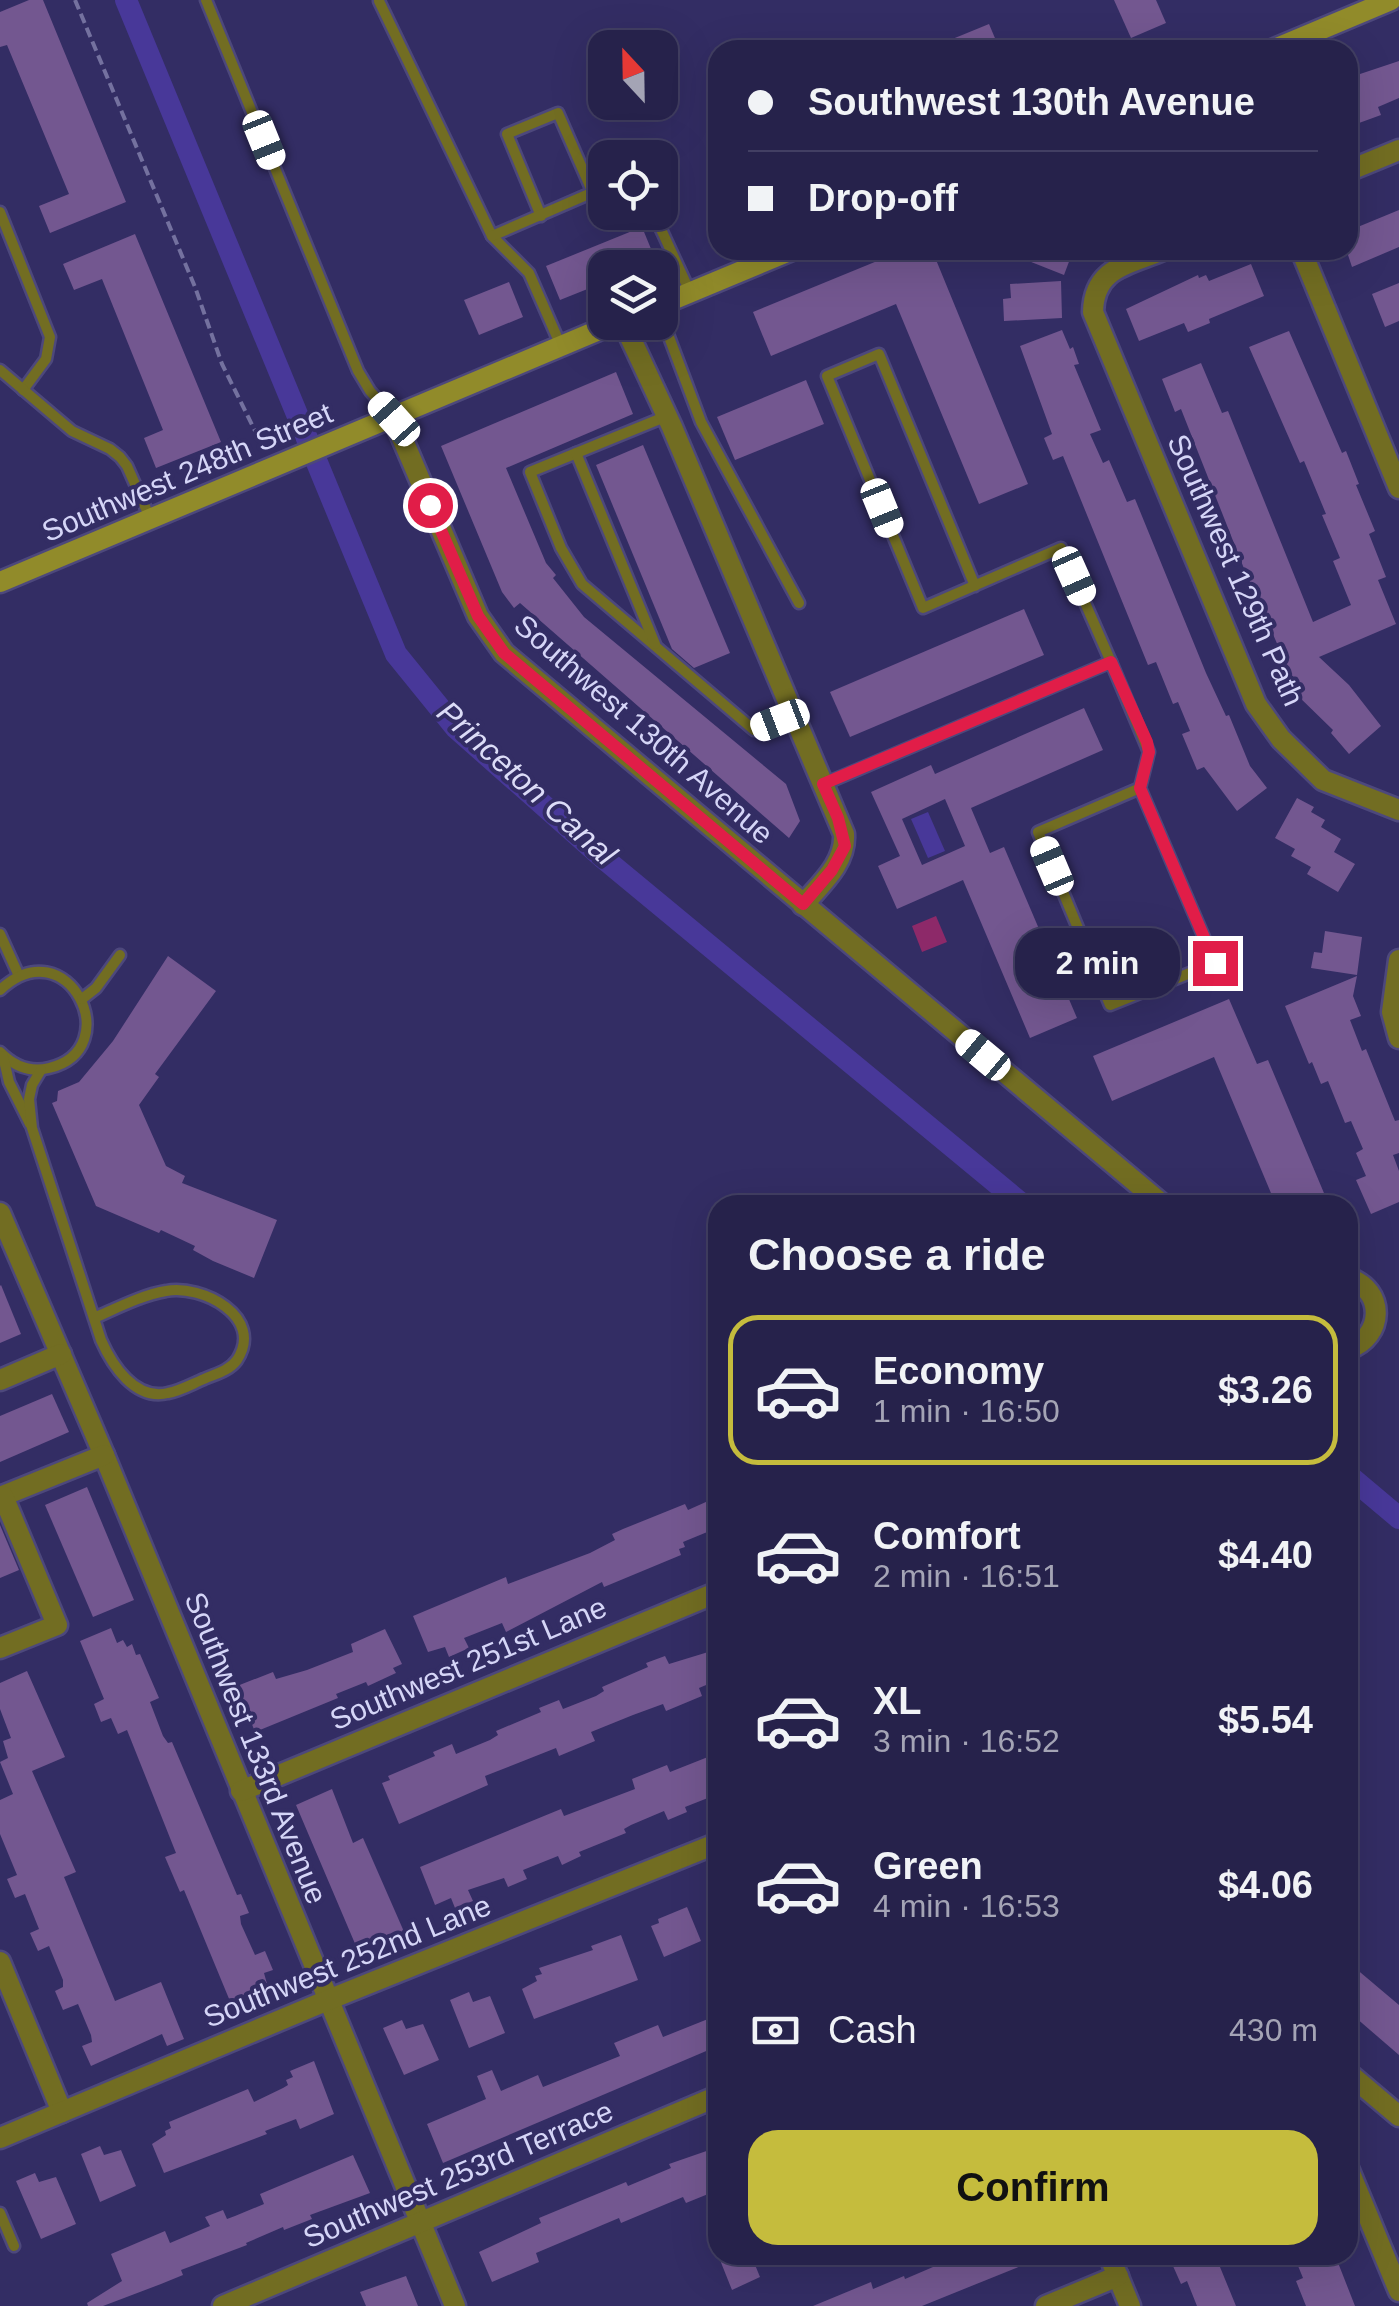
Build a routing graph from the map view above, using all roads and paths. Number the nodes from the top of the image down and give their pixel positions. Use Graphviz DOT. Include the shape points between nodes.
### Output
graph roads {
  1 [pos="75,0"];
  2 [pos="206,0"];
  3 [pos="378,1"];
  4 [pos="1381,2"];
  5 [pos="1295,40"];
  6 [pos="1399,150"];
  7 [pos="1358,167"];
  8 [pos="588,181"];
  9 [pos="588,194"];
  10 [pos="0,212"];
  11 [pos="541,216"];
  12 [pos="661,230"];
  13 [pos="492,236"];
  14 [pos="768,260"];
  15 [pos="1140,260"];
  16 [pos="1305,260"];
  17 [pos="690,293"];
  18 [pos="678,298"];
  19 [pos="588,336"];
  20 [pos="630,340"];
  21 [pos="670,340"];
  22 [pos="561,347"];
  23 [pos="0,370"];
  24 [pos="23,390"];
  25 [pos="667,416"];
  26 [pos="394,419"];
  27 [pos="265,452"];
  28 [pos="576,453"];
  29 [pos="1399,488"];
  30 [pos="151,520"];
  31 [pos="0,582"];
  32 [pos="975,586"];
  33 [pos="799,603"];
  34 [pos="657,649"];
  35 [pos="1111,662"];
  36 [pos="794,714"];
  37 [pos="823,784"];
  38 [pos="1140,788"];
  39 [pos="1399,810"];
  40 [pos="803,904"];
  41 [pos="0,934"];
  42 [pos="120,955"];
  43 [pos="1399,960"];
  44 [pos="1399,970"];
  45 [pos="18,976"];
  46 [pos="0,990"];
  47 [pos="82,999"];
  48 [pos="1399,1038"];
  49 [pos="1,1054"];
  50 [pos="41,1070"];
  51 [pos="32,1128"];
  52 [pos="1151,1195"];
  53 [pos="0,1213"];
  54 [pos="8,1253"];
  55 [pos="1358,1284"];
  56 [pos="94,1318"];
  57 [pos="1358,1344"];
  58 [pos="61,1354"];
  59 [pos="0,1380"];
  60 [pos="104,1455"];
  61 [pos="2,1496"];
  62 [pos="708,1596"];
  63 [pos="0,1648"];
  64 [pos="241,1790"];
  65 [pos="708,1847"];
  66 [pos="0,1962"];
  67 [pos="328,2000"];
  68 [pos="1358,2081"];
  69 [pos="708,2100"];
  70 [pos="62,2112"];
  71 [pos="1399,2116"];
  72 [pos="0,2138"];
  73 [pos="1358,2192"];
  74 [pos="0,2213"];
  75 [pos="418,2223"];
  76 [pos="14,2246"];
  77 [pos="1114,2265"];
  78 [pos="1118,2276"];
  79 [pos="1399,2291"];
  80 [pos="223,2306"];
  81 [pos="455,2306"];
  82 [pos="1046,2306"];
  83 [pos="1130,2306"];
  1 -- 27 [label="path" via="228,377"];
  2 -- 26 [label="lane" via="358,371"];
  3 -- 13 [label="lane"];
  4 -- 5 [label="street"];
  6 -- 7 [label="street"];
  8 -- 11 [label="lane" via="558,113 507,134"];
  9 -- 11 [label="lane"];
  10 -- 24 [label="lane" via="50,337 46,359"];
  11 -- 13 [label="lane"];
  12 -- 17 [label="lane"];
  13 -- 22 [label="lane" via="529,273"];
  14 -- 17 [label="street"];
  15 -- 39 [label="street, Southwest 129th Path" via="1105,275 1093,292 1093,312 1256,704 1280,739 1323,780"];
  16 -- 29 [label="street"];
  17 -- 18 [label="street"];
  19 -- 22 [label="street, Southwest 248th Street"];
  20 -- 25 [label="street"];
  21 -- 33 [label="lane" via="701,422"];
  22 -- 26 [label="street, Southwest 248th Street"];
  23 -- 24 [label="lane"];
  24 -- 30 [label="lane" via="72,431 120,457"];
  25 -- 28 [label="lane"];
  25 -- 36 [label="street"];
  26 -- 30 [label="street, Southwest 248th Street"];
  26 -- 40 [label="street, Southwest 130th Avenue" via="470,600 496,644"];
  28 -- 34 [label="lane"];
  28 -- 34 [label="lane" via="530,472 561,548 582,584"];
  30 -- 31 [label="street, Southwest 248th Street"];
  32 -- 32 [label="lane" via="923,608 828,376 878,354"];
  32 -- 35 [label="lane" via="1061,548"];
  34 -- 36 [label="lane" via="754,730"];
  35 -- 37 [label="lane"];
  35 -- 38 [label="lane" via="1147,742"];
  36 -- 37 [label="street"];
  37 -- 40 [label="street" via="845,846"];
  38 -- 38 [label="lane" via="1215,963 1110,1006 1038,832"];
  40 -- 52 [label="street, Southwest 130th Avenue"];
  41 -- 45 [label="lane"];
  42 -- 47 [label="lane"];
  43 -- 44 [label="street"];
  44 -- 48 [label="street" via="1392,1012"];
  45 -- 46 [label="lane"];
  45 -- 47 [label="lane" via="50,973"];
  47 -- 50 [label="lane" via="87,1026 77,1051"];
  49 -- 50 [label="lane"];
  49 -- 51 [label="lane"];
  50 -- 51 [label="lane" via="29,1099"];
  51 -- 56 [label="lane"];
  53 -- 54 [label="street, Southwest 133rd Avenue"];
  54 -- 58 [label="street, Southwest 133rd Avenue"];
  55 -- 57 [label="street" via="1369,1291 1376,1310 1373,1330"];
  56 -- 56 [label="lane" via="123,1376 157,1394 226,1370 242,1342 242,1326 231,1310 179,1290"];
  58 -- 59 [label="street"];
  58 -- 60 [label="street, Southwest 133rd Avenue"];
  60 -- 61 [label="street"];
  60 -- 64 [label="street, Southwest 133rd Avenue"];
  61 -- 63 [label="street" via="57,1624"];
  62 -- 64 [label="street, Southwest 251st Lane"];
  64 -- 67 [label="street, Southwest 133rd Avenue"];
  65 -- 67 [label="street, Southwest 252nd Lane"];
  66 -- 70 [label="street"];
  67 -- 70 [label="street, Southwest 252nd Lane"];
  67 -- 75 [label="street, Southwest 133rd Avenue"];
  68 -- 71 [label="street"];
  69 -- 75 [label="street, Southwest 253rd Terrace"];
  70 -- 72 [label="street, Southwest 252nd Lane"];
  73 -- 79 [label="street"];
  74 -- 76 [label="lane"];
  75 -- 80 [label="street, Southwest 253rd Terrace"];
  75 -- 81 [label="street, Southwest 133rd Avenue"];
  77 -- 78 [label="street"];
  78 -- 82 [label="street"];
  78 -- 83 [label="street"];
}
